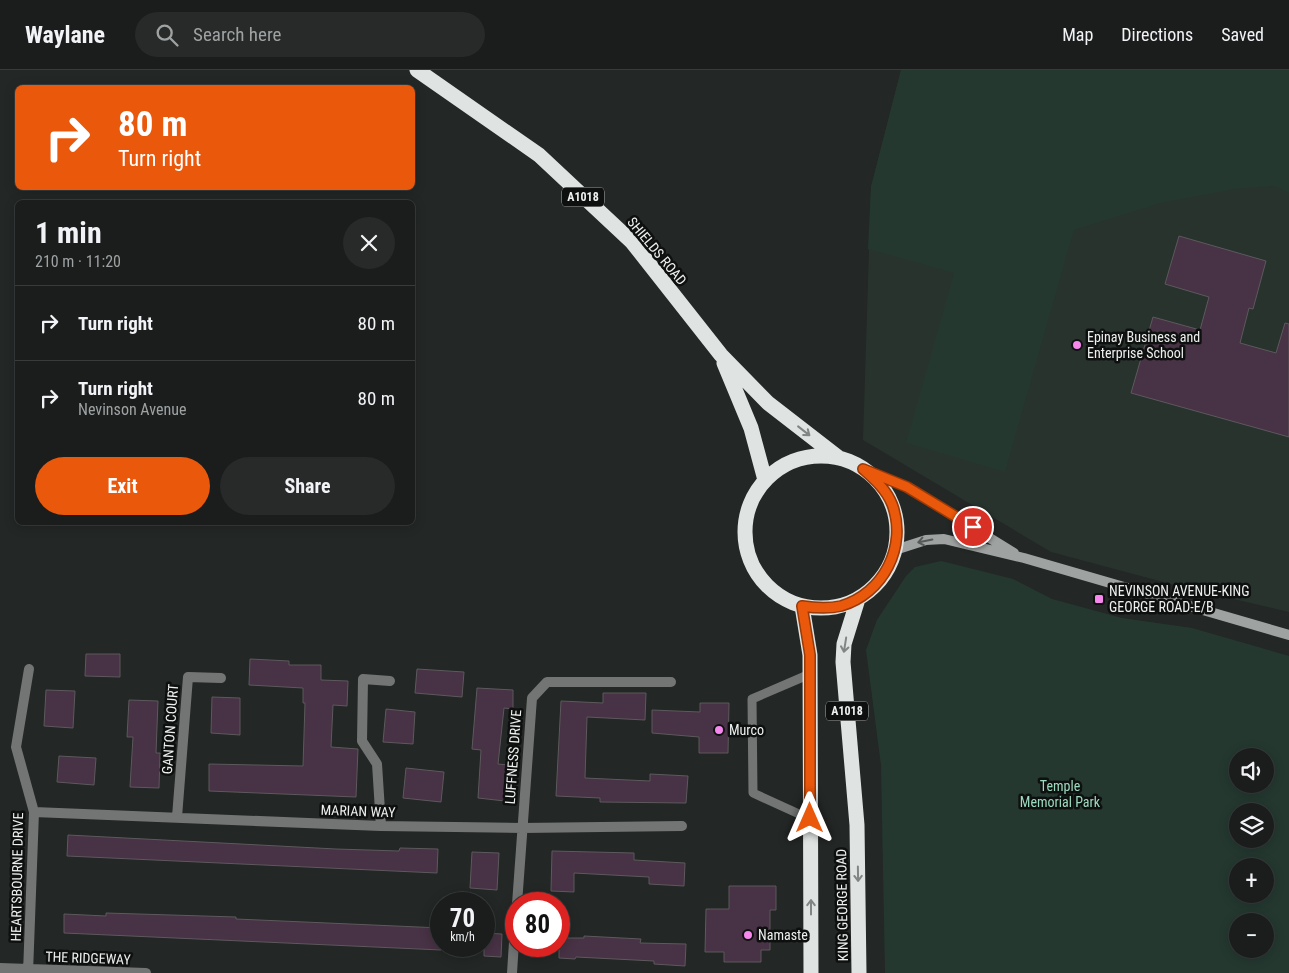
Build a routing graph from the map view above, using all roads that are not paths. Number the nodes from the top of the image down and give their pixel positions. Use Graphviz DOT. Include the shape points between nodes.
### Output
graph roads {
  1 [pos="417,70"];
  2 [pos="721,355"];
  3 [pos="839,458"];
  4 [pos="863,469"];
  5 [pos="765,480"];
  6 [pos="895,550"];
  7 [pos="1024,558"];
  8 [pos="858,599"];
  9 [pos="802,606"];
  10 [pos="1289,635"];
  11 [pos="28,669"];
  12 [pos="810,674"];
  13 [pos="221,678"];
  14 [pos="390,681"];
  15 [pos="671,682"];
  16 [pos="34,812"];
  17 [pos="177,817"];
  18 [pos="810,818"];
  19 [pos="381,826"];
  20 [pos="682,826"];
  21 [pos="522,828"];
  22 [pos="518,892"];
  23 [pos="513,957"];
  24 [pos="0,968"];
  25 [pos="29,971"];
  26 [pos="146,973"];
  27 [pos="512,973"];
  28 [pos="811,973"];
  29 [pos="859,973"];
  1 -- 2 [label="highway, SHIELDS ROAD / A1018" via="539,155 632,242"];
  2 -- 3 [label="highway, SHIELDS ROAD / A1018, one-way" via="768,403"];
  2 -- 5 [label="highway, SHIELDS ROAD / A1018" via="751,428"];
  3 -- 4 [label="highway, A1018"];
  3 -- 5 [label="highway, A1018" via="799,459 781,467"];
  4 -- 6 [label="highway, A1018" via="880,484 892,504 897,526"];
  4 -- 7 [label="street" via="907,487"];
  5 -- 9 [label="highway, A1018" via="750,502 744,528 747,554 759,578 778,596"];
  7 -- 6 [label="street, one-way" via="944,539 926,540"];
  6 -- 8 [label="highway, A1018" via="888,569 875,586"];
  7 -- 10 [label="street"];
  8 -- 9 [label="highway, A1018" via="840,606"];
  8 -- 29 [label="highway, KING GEORGE ROAD / A1018, one-way" via="844,644 843,662 857,825"];
  9 -- 12 [label="highway, A1018"];
  11 -- 16 [label="street, HEARTSBOURNE DRIVE" via="16,747"];
  12 -- 18 [label="highway, A1018"];
  12 -- 18 [label="lane" via="752,700 753,793"];
  13 -- 17 [label="street, GANTON COURT" via="188,676"];
  14 -- 19 [label="street" via="363,679 362,741 377,764"];
  15 -- 21 [label="street, LUFFNESS DRIVE" via="547,682 532,698"];
  16 -- 17 [label="street, MARIAN WAY"];
  16 -- 25 [label="street, HEARTSBOURNE DRIVE"];
  17 -- 19 [label="street, MARIAN WAY"];
  28 -- 18 [label="highway, A1018, one-way"];
  19 -- 21 [label="street, MARIAN WAY"];
  20 -- 21 [label="street, MARIAN WAY"];
  21 -- 22 [label="street, LUFFNESS DRIVE"];
  23 -- 27 [label="street"];
  24 -- 25 [label="street, THE RIDGEWAY"];
  25 -- 26 [label="street, THE RIDGEWAY"];
}
